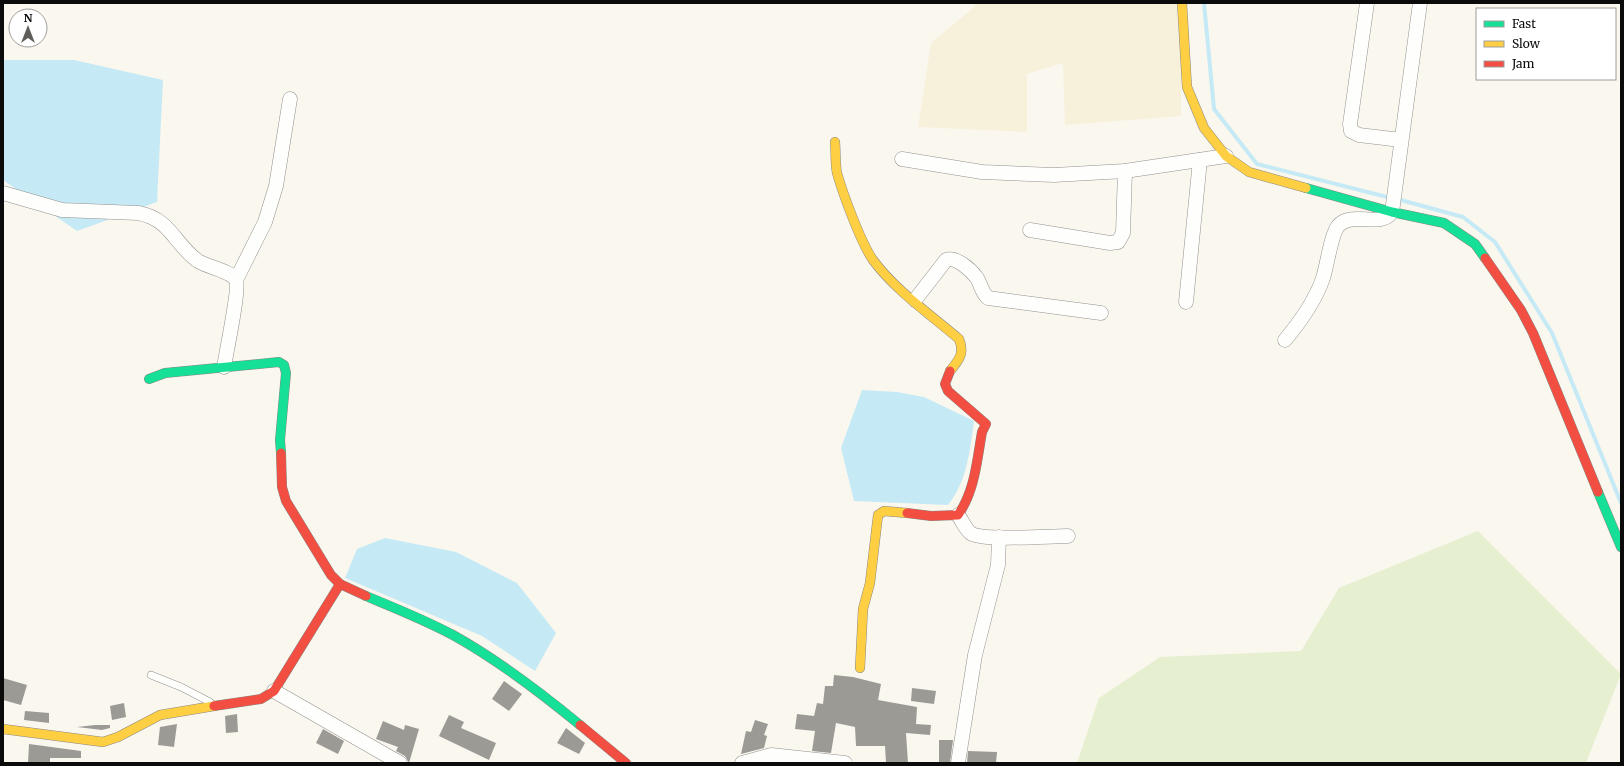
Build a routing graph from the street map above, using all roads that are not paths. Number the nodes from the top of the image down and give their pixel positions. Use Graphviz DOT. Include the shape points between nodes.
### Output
graph roads {
  1 [pos="1182,3"];
  2 [pos="1367,3"];
  3 [pos="1420,3"];
  4 [pos="290,99"];
  5 [pos="1401,140"];
  6 [pos="835,142"];
  7 [pos="1226,156"];
  8 [pos="902,159"];
  9 [pos="1200,160"];
  10 [pos="1125,171"];
  11 [pos="3,193"];
  12 [pos="1393,203"];
  13 [pos="1030,230"];
  14 [pos="236,280"];
  15 [pos="914,300"];
  16 [pos="1186,302"];
  17 [pos="1101,314"];
  18 [pos="1285,340"];
  19 [pos="224,367"];
  20 [pos="149,380"];
  21 [pos="958,515"];
  22 [pos="1068,536"];
  23 [pos="1000,537"];
  24 [pos="1621,547"];
  25 [pos="340,584"];
  26 [pos="860,668"];
  27 [pos="151,675"];
  28 [pos="274,691"];
  29 [pos="217,705"];
  30 [pos="3,729"];
  31 [pos="400,763"];
  32 [pos="626,763"];
  33 [pos="742,763"];
  34 [pos="845,763"];
  35 [pos="958,763"];
  1 -- 7 [label="street" via="1187,87 1204,128"];
  2 -- 5 [label="street" via="1351,131 1359,135"];
  3 -- 5 [label="street"];
  4 -- 14 [label="street" via="276,186 265,222"];
  5 -- 12 [label="street"];
  6 -- 15 [label="street" via="837,171 869,254 883,273"];
  7 -- 9 [label="street"];
  7 -- 12 [label="street" via="1248,172"];
  8 -- 10 [label="street" via="982,172 1054,175"];
  9 -- 10 [label="street"];
  9 -- 16 [label="street"];
  10 -- 13 [label="street" via="1124,233 1118,242 1110,243"];
  11 -- 14 [label="street" via="62,210 148,215 158,219 196,259 231,275"];
  12 -- 18 [label="street" via="1389,216 1380,220 1359,219 1339,225 1321,286 1298,325"];
  12 -- 24 [label="street" via="1444,223 1475,244 1517,304 1536,339"];
  14 -- 19 [label="street" via="237,293"];
  15 -- 17 [label="street" via="950,258 976,278 988,298"];
  15 -- 21 [label="street" via="960,338 963,354 946,377 945,386 986,424 969,491"];
  19 -- 20 [label="street" via="165,373"];
  19 -- 25 [label="street" via="270,362 279,362 284,366 286,373 280,440 282,487 291,512 331,575"];
  21 -- 23 [label="street" via="972,534"];
  21 -- 26 [label="street" via="931,516 884,512 878,515 870,583 863,609"];
  22 -- 23 [label="street"];
  23 -- 35 [label="street" via="998,565 975,655"];
  25 -- 28 [label="street"];
  25 -- 32 [label="street" via="452,635 520,678"];
  27 -- 29 [label="lane"];
  28 -- 29 [label="street" via="261,699"];
  28 -- 31 [label="street"];
  29 -- 30 [label="street" via="160,715 114,740 103,742"];
  33 -- 34 [label="street" via="770,755"];
}
